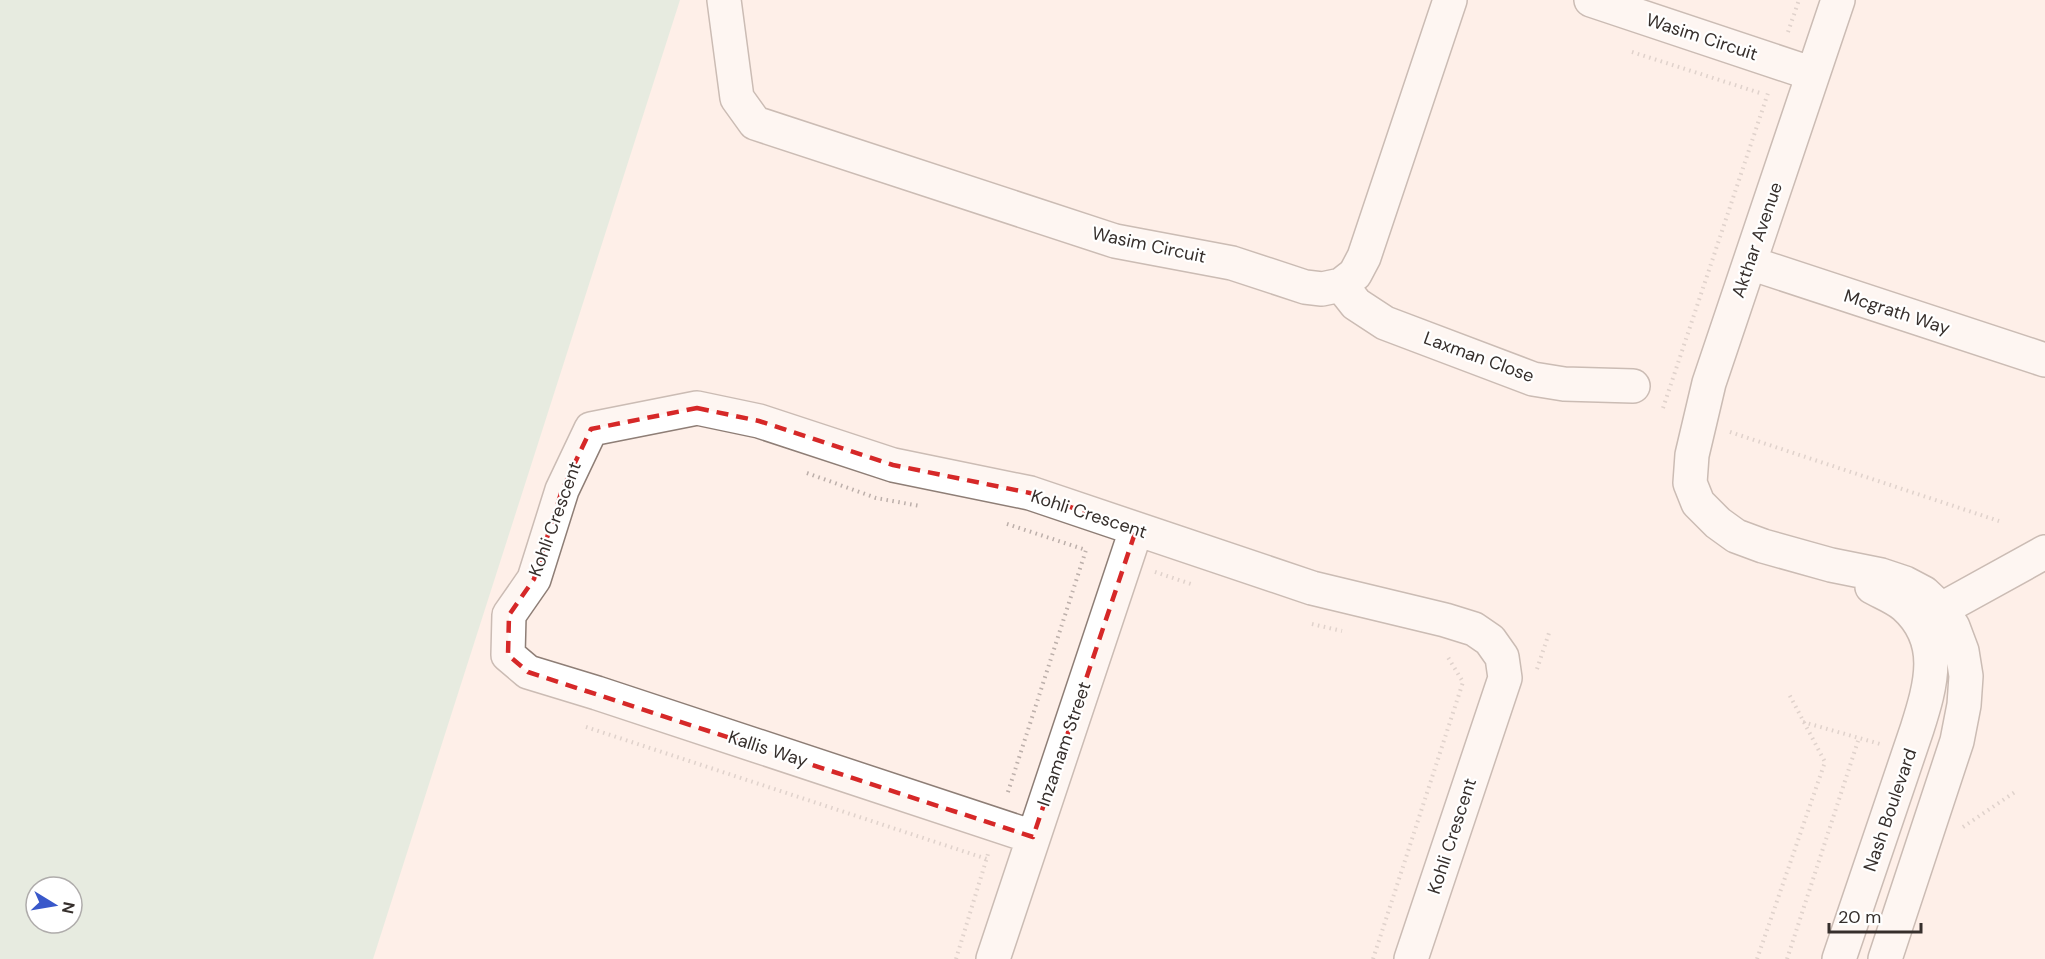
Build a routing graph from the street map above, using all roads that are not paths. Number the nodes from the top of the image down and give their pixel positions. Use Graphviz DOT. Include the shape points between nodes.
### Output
graph roads {
  1 [pos="724,0"];
  2 [pos="1450,0"];
  3 [pos="1591,0"];
  4 [pos="1838,0"];
  5 [pos="1813,74"];
  6 [pos="1750,263"];
  7 [pos="1341,285"];
  8 [pos="2045,360"];
  9 [pos="1633,386"];
  10 [pos="1136,530"];
  11 [pos="2045,552"];
  12 [pos="1929,614"];
  13 [pos="508,654"];
  14 [pos="1033,837"];
  15 [pos="993,959"];
  16 [pos="1411,959"];
  17 [pos="1839,959"];
  18 [pos="1886,959"];
  1 -- 7 [label="street, Wasim Circuit" via="737,98 754,123 1115,241 1232,262 1305,287"];
  2 -- 7 [label="street" via="1364,257 1355,274"];
  3 -- 5 [label="street, Wasim Circuit"];
  4 -- 5 [label="street, Akthar Avenue"];
  5 -- 6 [label="street, Akthar Avenue"];
  6 -- 8 [label="street, Mcgrath Way"];
  6 -- 12 [label="street, Akthar Avenue" via="1709,383 1692,455 1690,483 1698,502 1736,536 1905,583 1924,593"];
  7 -- 9 [label="street, Laxman Close" via="1356,304 1385,323 1533,379"];
  10 -- 13 [label="street, Kohli Crescent" via="1029,494 893,465 759,421 697,408 591,429 562,490 534,579 509,615"];
  10 -- 14 [label="street, Inzamam Street"];
  10 -- 16 [label="street, Kohli Crescent" via="1312,588 1474,629 1490,640 1502,657 1505,678"];
  11 -- 12 [label="street"];
  12 -- 17 [label="street, Nash Boulevard" via="1932,663 1928,692"];
  12 -- 18 [label="street" via="1953,627 1966,676 1964,705 1957,741"];
  13 -- 14 [label="street, Kallis Way" via="528,672"];
  14 -- 15 [label="street, Inzamam Street"];
}
